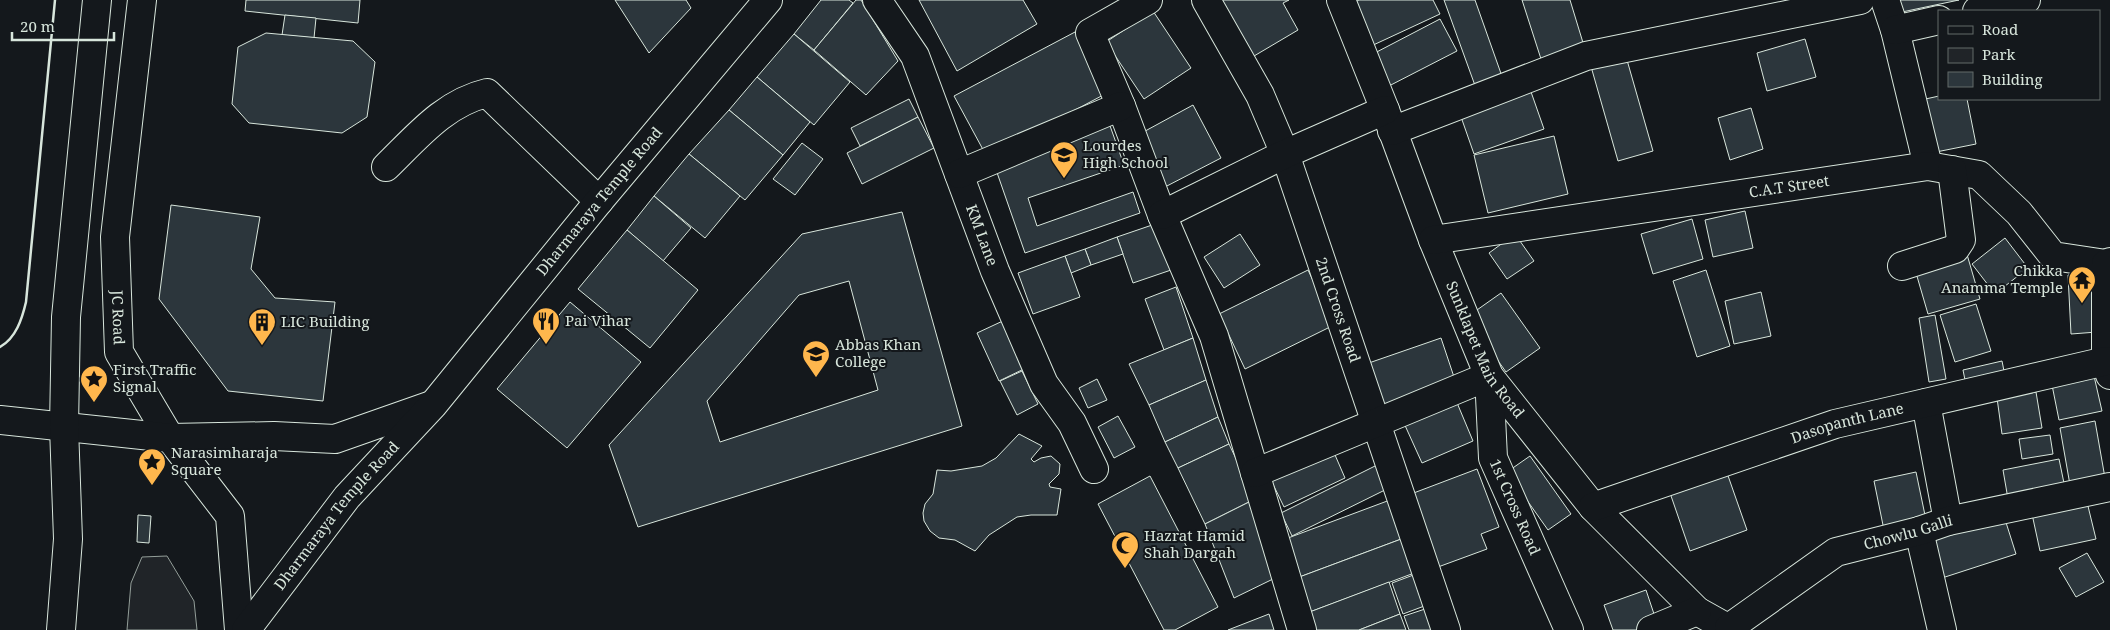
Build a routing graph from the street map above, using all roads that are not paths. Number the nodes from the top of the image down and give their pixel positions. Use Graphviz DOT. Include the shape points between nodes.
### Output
graph roads {
  1 [pos="97,0"];
  2 [pos="142,0"];
  3 [pos="768,0"];
  4 [pos="877,0"];
  5 [pos="1148,0"];
  6 [pos="1206,0"];
  7 [pos="1341,0"];
  8 [pos="1860,0"];
  9 [pos="1885,0"];
  10 [pos="2026,0"];
  11 [pos="1981,10"];
  12 [pos="1938,20"];
  13 [pos="1895,30"];
  14 [pos="1121,106"];
  15 [pos="1389,121"];
  16 [pos="1285,154"];
  17 [pos="386,167"];
  18 [pos="1940,168"];
  19 [pos="959,174"];
  20 [pos="599,201"];
  21 [pos="1162,215"];
  22 [pos="1433,240"];
  23 [pos="2108,263"];
  24 [pos="1902,266"];
  25 [pos="2108,368"];
  26 [pos="1488,376"];
  27 [pos="1926,403"];
  28 [pos="433,405"];
  29 [pos="0,420"];
  30 [pos="1377,421"];
  31 [pos="64,426"];
  32 [pos="170,438"];
  33 [pos="1094,469"];
  34 [pos="1255,472"];
  35 [pos="2110,487"];
  36 [pos="1593,507"];
  37 [pos="1948,521"];
  38 [pos="1919,530"];
  39 [pos="1697,610"];
  40 [pos="1730,629"];
  41 [pos="61,630"];
  42 [pos="239,630"];
  43 [pos="246,630"];
  44 [pos="1302,630"];
  45 [pos="1446,630"];
  46 [pos="1568,630"];
  47 [pos="1650,630"];
  48 [pos="1942,630"];
  1 -- 31 [label="street" via="66,317"];
  2 -- 32 [label="street, JC Road" via="115,237 119,352"];
  3 -- 20 [label="street, Dharmaraya Temple Road"];
  4 -- 19 [label="street, KM Lane" via="915,56"];
  5 -- 14 [label="street" via="1090,33"];
  6 -- 16 [label="street, 2nd Cross Road" via="1260,95"];
  7 -- 15 [label="street, Sunklapet Main Road"];
  8 -- 15 [label="street" via="1586,56"];
  9 -- 13 [label="street"];
  10 -- 11 [label="street"];
  12 -- 13 [label="street"];
  13 -- 18 [label="street"];
  14 -- 19 [label="street"];
  14 -- 21 [label="street"];
  15 -- 16 [label="street"];
  15 -- 22 [label="street, Sunklapet Main Road"];
  16 -- 21 [label="street"];
  16 -- 30 [label="street, 2nd Cross Road"];
  17 -- 20 [label="street" via="439,116 470,97 487,93"];
  18 -- 22 [label="street, C.A.T Street"];
  18 -- 23 [label="street, C.A.T Street" via="1979,175 2019,213 2052,256"];
  18 -- 24 [label="street" via="1961,240 1955,249"];
  19 -- 33 [label="street, KM Lane" via="995,271 1044,384 1072,423"];
  20 -- 28 [label="street, Dharmaraya Temple Road"];
  21 -- 34 [label="street" via="1214,336"];
  22 -- 26 [label="street, Sunklapet Main Road"];
  23 -- 25 [label="street"];
  25 -- 27 [label="street, Dasopanth Lane"];
  26 -- 30 [label="street"];
  26 -- 36 [label="street, Sunklapet Main Road"];
  26 -- 46 [label="street, 1st Cross Road" via="1493,458"];
  27 -- 36 [label="street, Dasopanth Lane" via="1835,424"];
  27 -- 37 [label="street"];
  28 -- 32 [label="street, Dharmaraya Temple Road" via="335,439 274,436"];
  28 -- 43 [label="street, Dharmaraya Temple Road" via="347,497"];
  29 -- 31 [label="street, Dharmaraya Temple Road"];
  30 -- 34 [label="street"];
  30 -- 45 [label="street, 2nd Cross Road"];
  31 -- 32 [label="street, Dharmaraya Temple Road"];
  31 -- 41 [label="street" via="68,539"];
  32 -- 42 [label="street, JC Road" via="230,516"];
  34 -- 44 [label="street"];
  35 -- 37 [label="street, Chowlu Galli"];
  36 -- 39 [label="street, Sunklapet Main Road"];
  37 -- 38 [label="street, Chowlu Galli"];
  38 -- 40 [label="street, Chowlu Galli" via="1836,552"];
  38 -- 48 [label="street"];
  39 -- 40 [label="street, Sunklapet Main Road"];
  39 -- 47 [label="street"];
}
